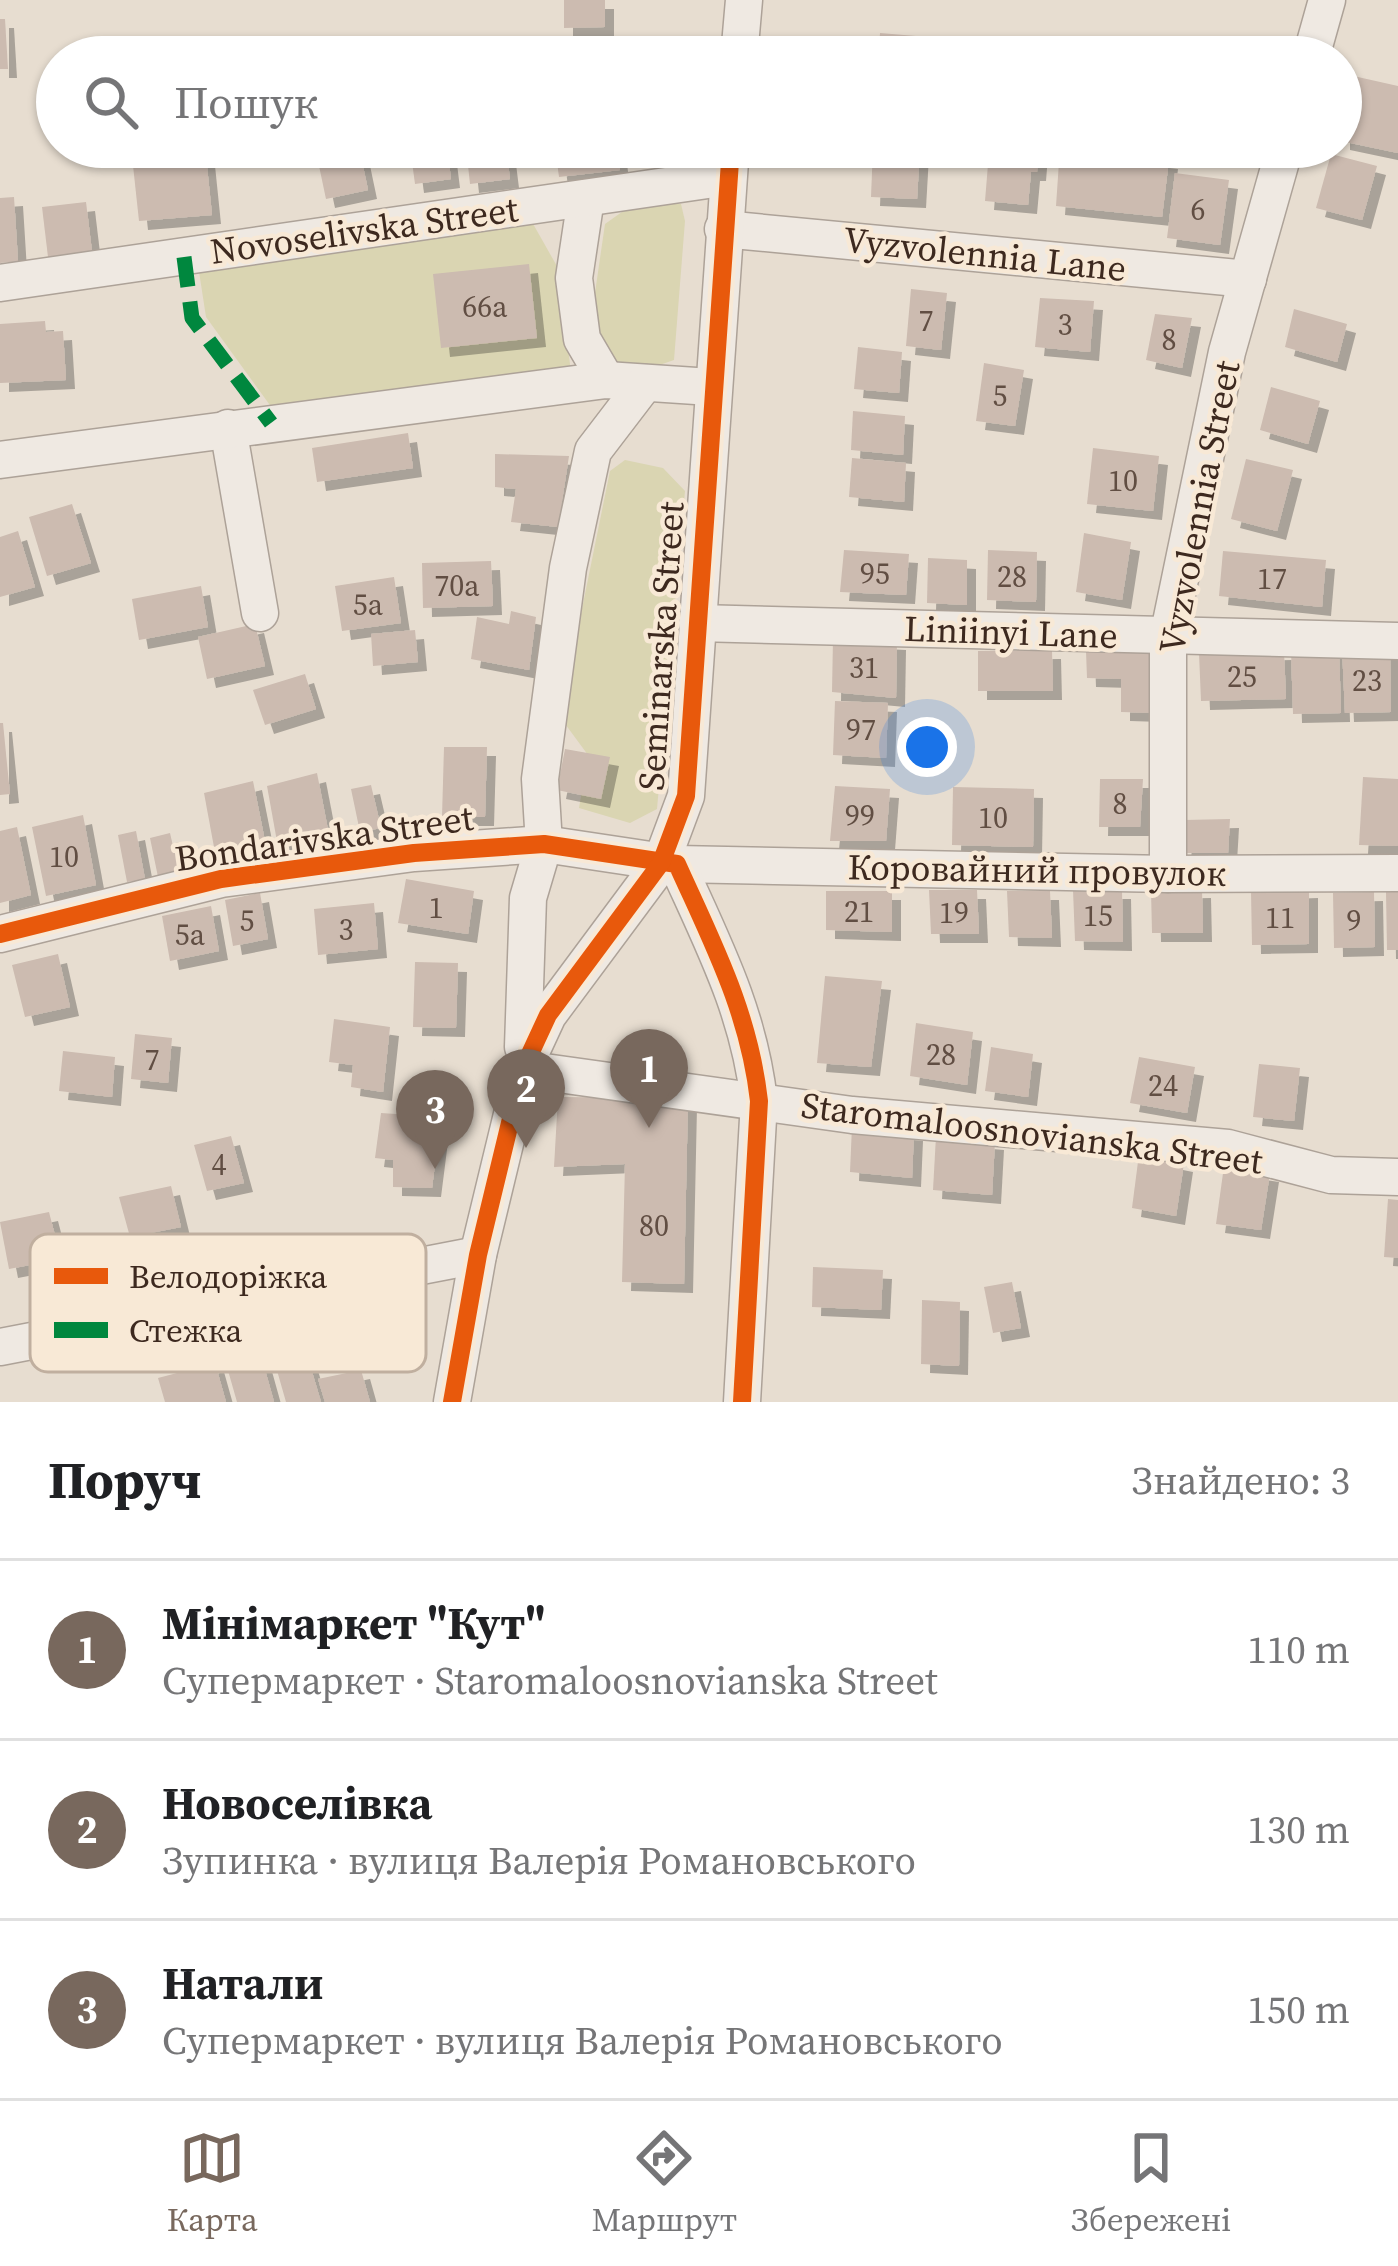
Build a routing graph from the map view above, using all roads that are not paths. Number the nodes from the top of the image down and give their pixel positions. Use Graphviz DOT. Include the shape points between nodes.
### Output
graph roads {
  1 [pos="744,0"];
  2 [pos="1327,0"];
  3 [pos="741,36"];
  4 [pos="1317,36"];
  5 [pos="705,168"];
  6 [pos="728,168"];
  7 [pos="1279,168"];
  8 [pos="586,198"];
  9 [pos="723,229"];
  10 [pos="1248,280"];
  11 [pos="0,283"];
  12 [pos="606,380"];
  13 [pos="645,382"];
  14 [pos="711,387"];
  15 [pos="228,428"];
  16 [pos="0,460"];
  17 [pos="260,613"];
  18 [pos="697,623"];
  19 [pos="1168,637"];
  20 [pos="1398,641"];
  21 [pos="544,844"];
  22 [pos="669,863"];
  23 [pos="1168,874"];
  24 [pos="1398,874"];
  25 [pos="0,934"];
  26 [pos="523,1069"];
  27 [pos="759,1101"];
  28 [pos="1398,1177"];
  29 [pos="478,1255"];
  30 [pos="426,1265"];
  31 [pos="30,1341"];
  32 [pos="0,1347"];
  33 [pos="452,1402"];
  34 [pos="742,1402"];
  1 -- 3 [label="street"];
  2 -- 4 [label="street"];
  5 -- 8 [label="street, Novoselivska Street"];
  6 -- 9 [label="street, Seminarska Street"];
  7 -- 10 [label="street, Vyzvolennia Street"];
  8 -- 11 [label="street, Novoselivska Street"];
  8 -- 12 [label="street" via="574,278 582,339"];
  9 -- 10 [label="street, Vyzvolennia Lane"];
  9 -- 14 [label="street, Seminarska Street"];
  10 -- 19 [label="street, Vyzvolennia Street"];
  12 -- 13 [label="street"];
  12 -- 15 [label="street"];
  13 -- 14 [label="street"];
  13 -- 21 [label="street" via="593,451 568,568 540,779"];
  14 -- 18 [label="street, Seminarska Street"];
  15 -- 16 [label="street"];
  15 -- 17 [label="street"];
  18 -- 19 [label="street, Liniinyi Lane"];
  18 -- 22 [label="street, Seminarska Street" via="686,796"];
  19 -- 20 [label="street, Liniinyi Lane"];
  19 -- 23 [label="street, Vyzvolennia Street"];
  21 -- 22 [label="street, Bondarivska Street"];
  21 -- 25 [label="street, Bondarivska Street" via="220,879"];
  21 -- 26 [label="street" via="528,898"];
  22 -- 23 [label="street, Коровайний провулок"];
  22 -- 26 [label="street, Seminarska Street" via="548,1015"];
  22 -- 27 [label="street" via="738,999"];
  23 -- 24 [label="street, Коровайний провулок"];
  26 -- 27 [label="street, Staromaloosnovianska Street"];
  26 -- 29 [label="street"];
  27 -- 28 [label="street, Staromaloosnovianska Street" via="1228,1148 1331,1175"];
  27 -- 34 [label="street"];
  29 -- 30 [label="street"];
  29 -- 33 [label="street"];
  31 -- 32 [label="street"];
}
